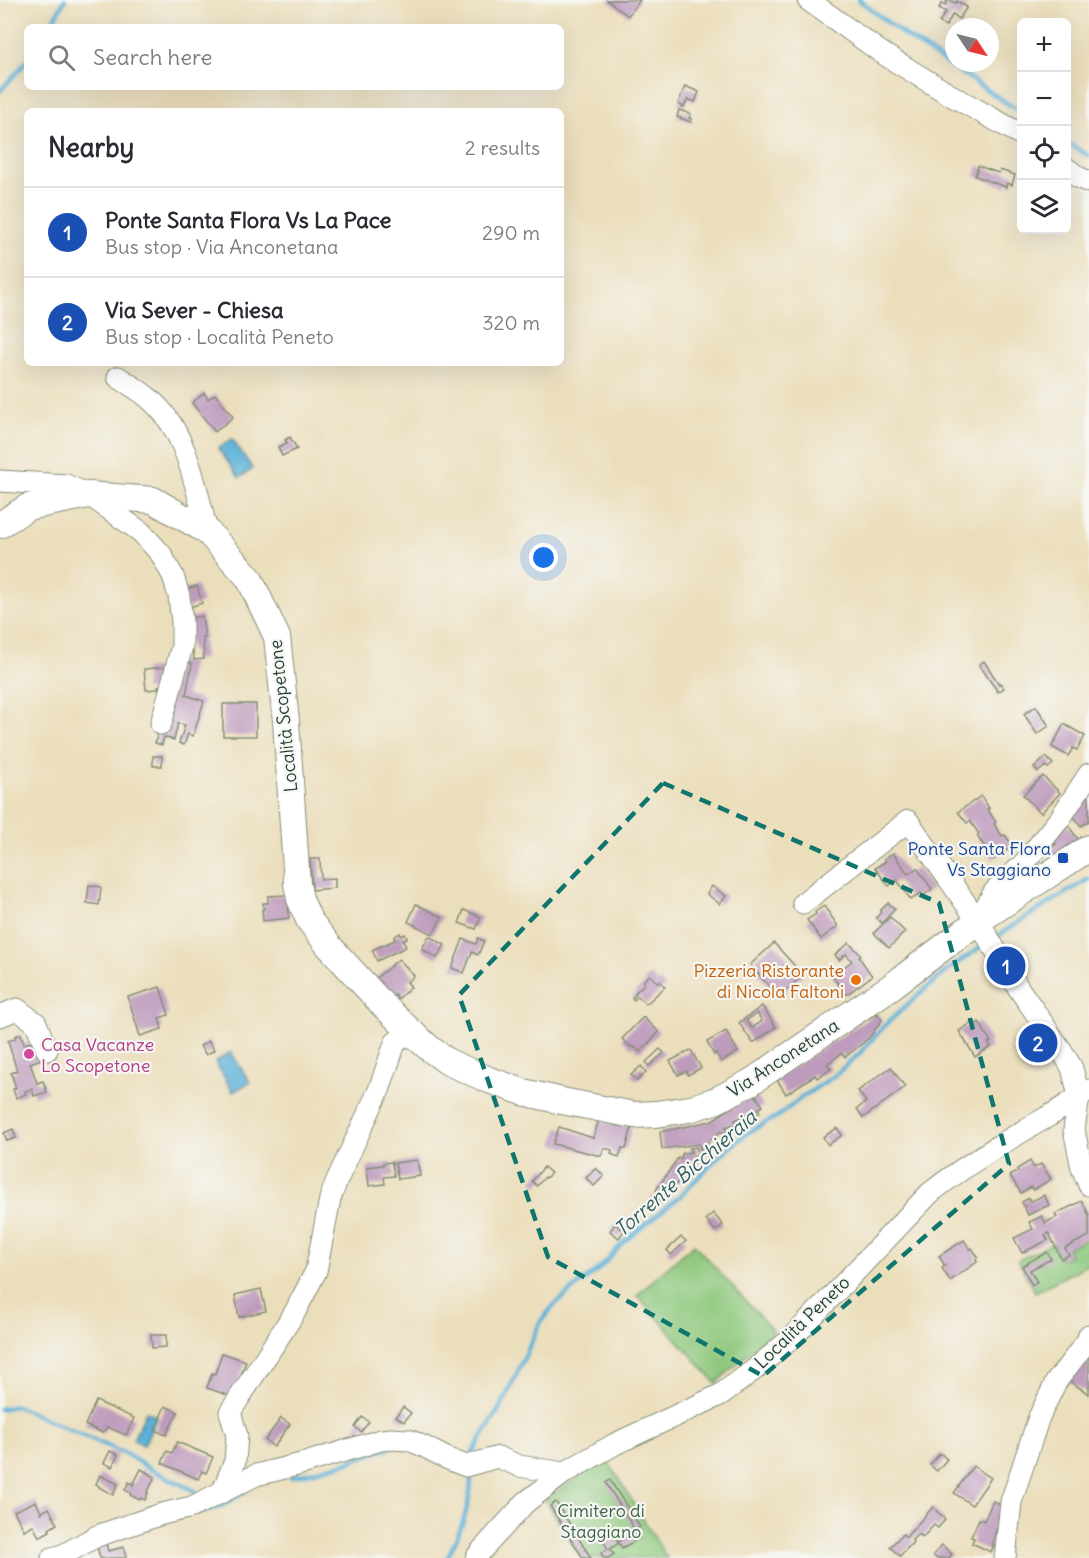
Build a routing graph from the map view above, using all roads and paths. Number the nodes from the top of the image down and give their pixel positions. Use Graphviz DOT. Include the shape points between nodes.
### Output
graph roads {
  1 [pos="808,0"];
  2 [pos="1017,132"];
  3 [pos="1071,172"];
  4 [pos="1089,182"];
  5 [pos="118,378"];
  6 [pos="0,481"];
  7 [pos="89,495"];
  8 [pos="0,525"];
  9 [pos="207,531"];
  10 [pos="161,724"];
  11 [pos="1089,774"];
  12 [pos="1089,848"];
  13 [pos="803,903"];
  14 [pos="986,935"];
  15 [pos="0,1016"];
  16 [pos="410,1031"];
  17 [pos="48,1050"];
  18 [pos="1062,1051"];
  19 [pos="1089,1068"];
  20 [pos="1084,1093"];
  21 [pos="1089,1185"];
  22 [pos="1089,1335"];
  23 [pos="564,1473"];
  24 [pos="222,1492"];
  25 [pos="52,1558"];
  26 [pos="476,1558"];
  27 [pos="1005,1558"];
  1 -- 2 [label="street" via="882,53"];
  3 -- 4 [label="street"];
  5 -- 9 [label="street" via="154,402 176,430 190,464"];
  6 -- 7 [label="street" via="66,485"];
  7 -- 8 [label="main road, Località Scopetone" via="28,507"];
  7 -- 9 [label="main road, Località Scopetone" via="153,500"];
  7 -- 10 [label="street" via="141,532 173,576 179,596 182,646"];
  9 -- 16 [label="main road, Località Scopetone" via="249,578 277,637 300,898 309,920 329,946"];
  11 -- 14 [label="street" via="1054,826 994,892"];
  12 -- 14 [label="main road, Via Anconetana"];
  13 -- 14 [label="street" via="908,821"];
  14 -- 16 [label="main road, Via Anconetana" via="892,986 752,1082 689,1109 634,1114 523,1092 448,1062"];
  14 -- 18 [label="street"];
  15 -- 17 [label="street" via="17,1009 36,1023"];
  16 -- 24 [label="street" via="396,1043 337,1180 316,1271 295,1312 230,1412 237,1436 236,1453"];
  18 -- 19 [label="street"];
  18 -- 20 [label="street"];
  20 -- 21 [label="street" via="1074,1130"];
  20 -- 23 [label="street, Località Peneto" via="981,1156 930,1193 793,1336 720,1395 615,1444"];
  22 -- 27 [label="street" via="1056,1382 1039,1417 1011,1502"];
  23 -- 24 [label="street" via="519,1466 498,1456 466,1466 409,1440 391,1438 256,1475"];
  23 -- 26 [label="street, Località Peneto" via="525,1502"];
  24 -- 25 [label="street" via="192,1507 97,1536"];
}
